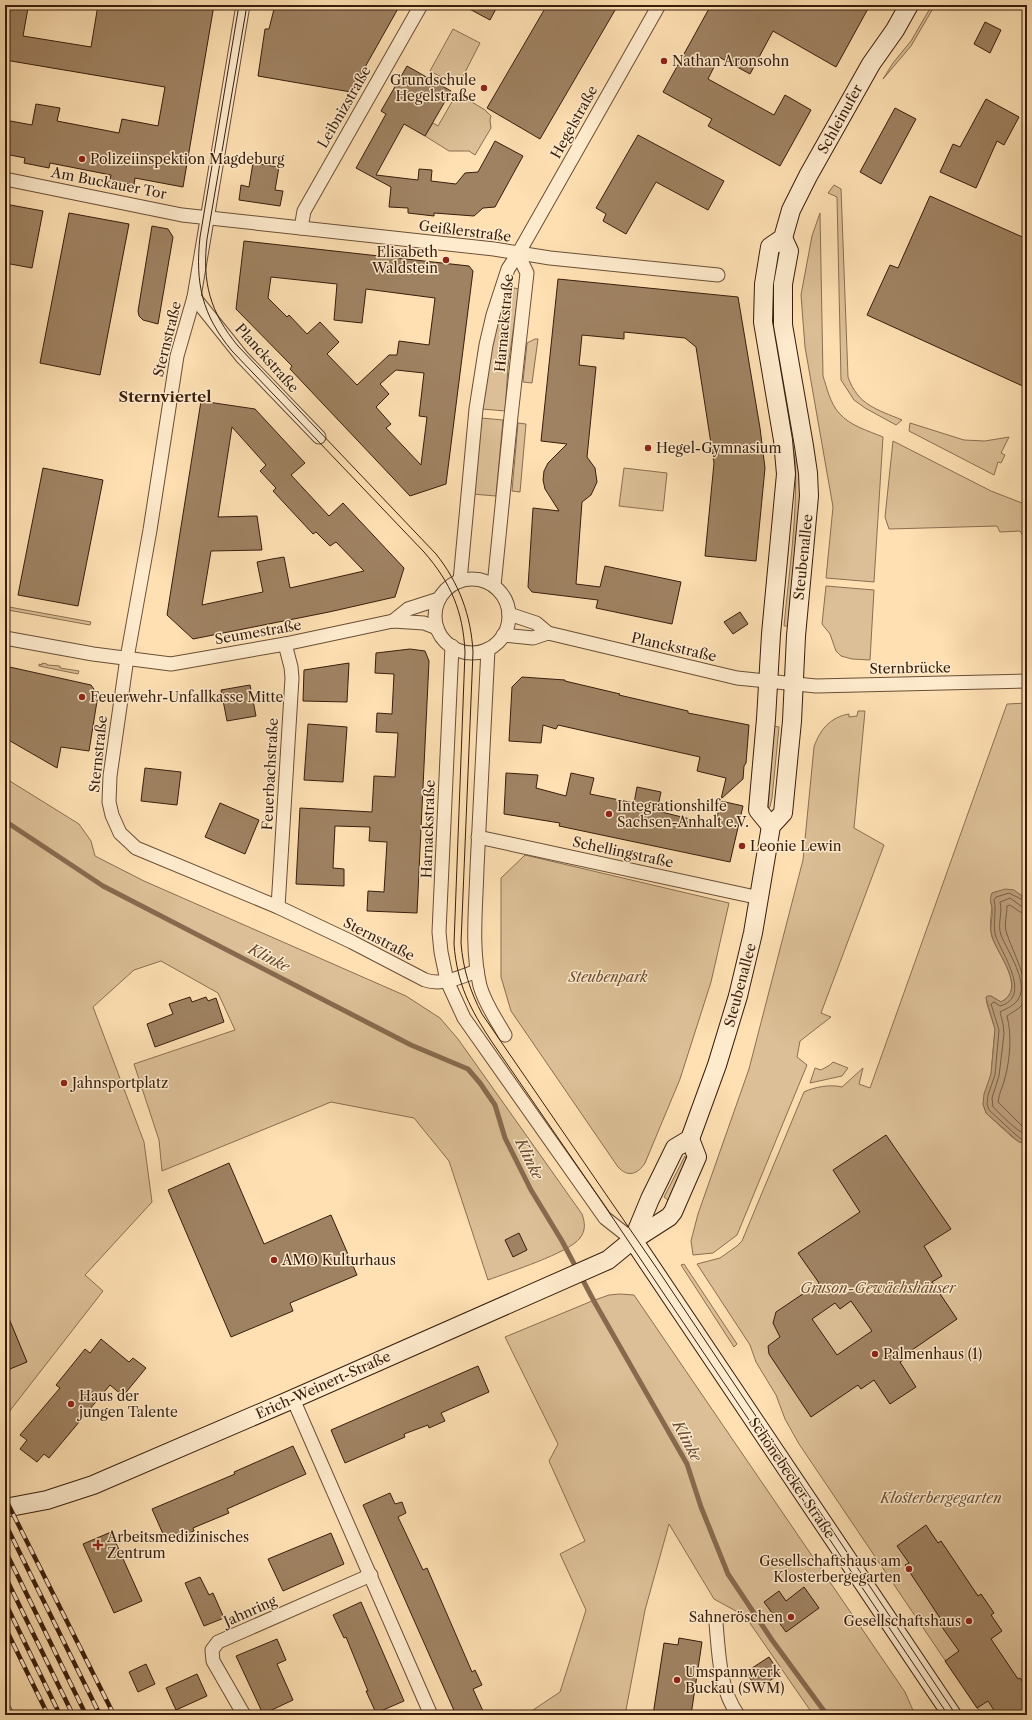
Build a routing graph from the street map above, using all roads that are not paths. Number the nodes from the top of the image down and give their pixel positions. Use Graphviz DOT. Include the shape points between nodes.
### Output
graph roads {
  1 [pos="243,5"];
  2 [pos="421,5"];
  3 [pos="659,5"];
  4 [pos="909,5"];
  5 [pos="5,179"];
  6 [pos="207,217"];
  7 [pos="301,228"];
  8 [pos="783,238"];
  9 [pos="518,254"];
  10 [pos="718,275"];
  11 [pos="194,297"];
  12 [pos="319,437"];
  13 [pos="460,581"];
  14 [pos="494,586"];
  15 [pos="439,598"];
  16 [pos="509,614"];
  17 [pos="393,621"];
  18 [pos="437,628"];
  19 [pos="548,633"];
  20 [pos="503,635"];
  21 [pos="5,638"];
  22 [pos="285,644"];
  23 [pos="452,646"];
  24 [pos="488,649"];
  25 [pos="127,658"];
  26 [pos="1027,681"];
  27 [pos="768,682"];
  28 [pos="794,684"];
  29 [pos="770,826"];
  30 [pos="478,837"];
  31 [pos="760,898"];
  32 [pos="278,907"];
  33 [pos="477,971"];
  34 [pos="447,981"];
  35 [pos="504,1035"];
  36 [pos="690,1139"];
  37 [pos="632,1240"];
  38 [pos="293,1399"];
  39 [pos="5,1508"];
  40 [pos="371,1575"];
  41 [pos="716,1623"];
  42 [pos="5,1711"];
  43 [pos="7,1715"];
  44 [pos="244,1715"];
  45 [pos="431,1715"];
  46 [pos="738,1715"];
  47 [pos="952,1715"];
  1 -- 6 [label="street, Sternstraße"];
  2 -- 7 [label="street, Leibnizstraße" via="304,211"];
  3 -- 9 [label="street, Hegelstraße"];
  4 -- 8 [label="main road, Schleinufer" via="871,64 808,176 791,210"];
  5 -- 6 [label="street, Am Buckauer Tor" via="146,208"];
  6 -- 7 [label="street, Geißlerstraße"];
  6 -- 11 [label="street, Sternstraße"];
  7 -- 9 [label="street, Geißlerstraße" via="494,249"];
  8 -- 27 [label="main road, Steubenallee" via="770,247 763,306 764,331 783,440 786,474"];
  8 -- 28 [label="main road, Steubenallee" via="789,251 783,284 784,330 809,484"];
  9 -- 10 [label="street, Geißlerstraße"];
  9 -- 13 [label="street, Harnackstraße" via="508,269 486,345 476,409"];
  9 -- 14 [label="street, Harnackstraße" via="527,272"];
  11 -- 12 [label="street, Planckstraße" via="242,357"];
  11 -- 25 [label="street, Sternstraße" via="177,356"];
  13 -- 14 [label="street" via="478,579"];
  13 -- 15 [label="street" via="449,587"];
  14 -- 16 [label="street" via="505,599"];
  15 -- 17 [label="street, Seumestraße" via="408,609"];
  15 -- 18 [label="street" via="435,614"];
  16 -- 19 [label="street, Planckstraße" via="536,624"];
  16 -- 20 [label="street" via="508,625"];
  17 -- 18 [label="street, Seumestraße" via="424,623"];
  17 -- 22 [label="street, Seumestraße"];
  18 -- 23 [label="street" via="444,640"];
  19 -- 20 [label="street, Planckstraße" via="533,638"];
  19 -- 27 [label="street, Planckstraße" via="737,678"];
  20 -- 24 [label="street"];
  21 -- 25 [label="street, Seumestraße"];
  22 -- 25 [label="street, Seumestraße" via="171,664"];
  22 -- 32 [label="street, Feuerbachstraße" via="292,678"];
  23 -- 24 [label="street" via="469,652"];
  23 -- 34 [label="street, Harnackstraße" via="440,932"];
  24 -- 30 [label="street"];
  25 -- 32 [label="street, Sternstraße" via="109,791 110,810 120,833 132,845 150,855"];
  26 -- 28 [label="street, Sternbrücke" via="816,686"];
  27 -- 28 [label="street, Planckstraße"];
  27 -- 29 [label="main road, Steubenallee" via="758,810"];
  28 -- 29 [label="main road, Steubenallee" via="783,813"];
  29 -- 31 [label="main road, Steubenallee"];
  30 -- 31 [label="street, Schellingstraße"];
  30 -- 33 [label="street" via="475,935"];
  31 -- 36 [label="main road, Steubenallee" via="726,1037"];
  32 -- 34 [label="street, Sternstraße" via="425,980 438,983"];
  33 -- 34 [label="street"];
  33 -- 35 [label="street" via="485,1000"];
  34 -- 37 [label="street" via="464,1018 604,1218"];
  36 -- 37 [label="main road" via="675,1148"];
  36 -- 37 [label="main road" via="697,1157 673,1212"];
  37 -- 38 [label="main road, Erich-Weinert-Straße" via="608,1260 591,1268"];
  37 -- 47 [label="main road, Schönebecker Straße"];
  38 -- 39 [label="main road, Erich-Weinert-Straße" via="71,1493"];
  38 -- 40 [label="street"];
  40 -- 44 [label="street, Jahnring" via="218,1642 212,1650 213,1661"];
  40 -- 45 [label="street"];
  41 -- 46 [label="street" via="723,1681"];
  42 -- 43 [label="street"];
}
